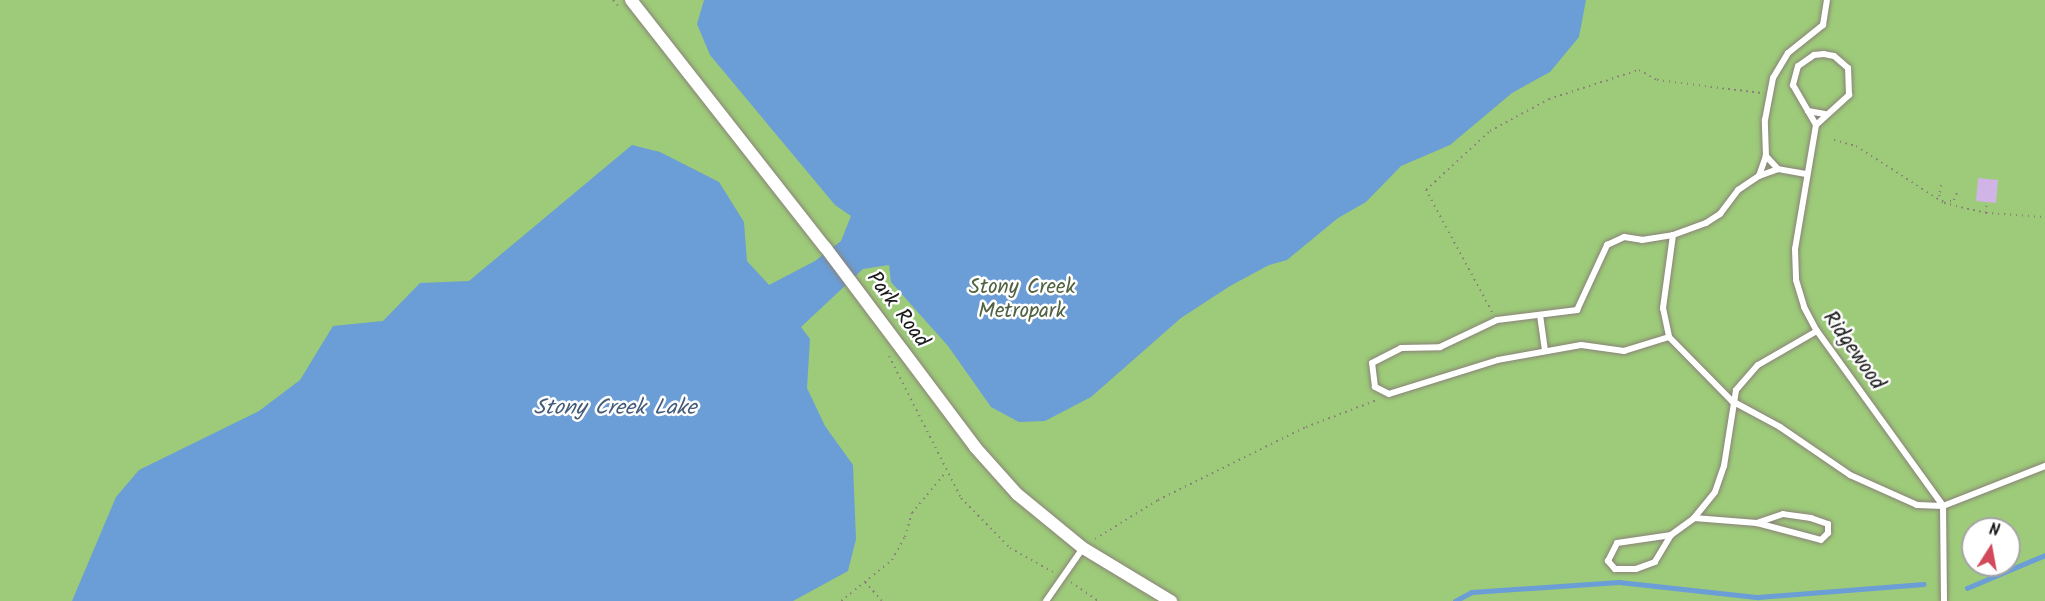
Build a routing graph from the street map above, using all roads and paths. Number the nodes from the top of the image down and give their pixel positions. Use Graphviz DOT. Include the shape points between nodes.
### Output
graph roads {
  1 [pos="630,0"];
  2 [pos="1827,0"];
  3 [pos="1770,93"];
  4 [pos="1808,111"];
  5 [pos="1825,114"];
  6 [pos="1816,124"];
  7 [pos="1834,140"];
  8 [pos="1766,156"];
  9 [pos="1778,169"];
  10 [pos="1806,174"];
  11 [pos="1759,176"];
  12 [pos="1941,185"];
  13 [pos="1957,192"];
  14 [pos="1987,202"];
  15 [pos="1944,203"];
  16 [pos="1986,213"];
  17 [pos="2045,217"];
  18 [pos="1673,235"];
  19 [pos="1540,315"];
  20 [pos="1497,320"];
  21 [pos="1817,331"];
  22 [pos="1669,337"];
  23 [pos="885,350"];
  24 [pos="1545,351"];
  25 [pos="1389,394"];
  26 [pos="1732,400"];
  27 [pos="2045,466"];
  28 [pos="946,472"];
  29 [pos="1943,506"];
  30 [pos="1694,518"];
  31 [pos="1757,523"];
  32 [pos="1671,536"];
  33 [pos="1083,548"];
  34 [pos="1056,573"];
  35 [pos="1069,581"];
  36 [pos="865,582"];
  37 [pos="842,601"];
  38 [pos="882,601"];
  39 [pos="1046,601"];
  40 [pos="1098,601"];
  41 [pos="1171,601"];
  42 [pos="1944,601"];
  1 -- 33 [label="street, Park Road" via="825,247 975,447 1017,494"];
  2 -- 3 [label="lane" via="1823,25 1788,53 1773,78"];
  3 -- 8 [label="lane" via="1765,120"];
  3 -- 20 [label="path" via="1657,80 1639,70 1549,99 1490,131 1425,190"];
  4 -- 5 [label="lane"];
  4 -- 5 [label="lane" via="1796,94 1794,75 1805,59 1824,54 1834,56 1848,68 1852,86 1844,103"];
  4 -- 6 [label="lane"];
  5 -- 6 [label="lane"];
  6 -- 10 [label="lane, Ridgewood"];
  7 -- 15 [label="path" via="1856,146"];
  8 -- 9 [label="lane"];
  8 -- 11 [label="lane"];
  9 -- 10 [label="lane"];
  9 -- 11 [label="lane"];
  10 -- 21 [label="lane, Ridgewood" via="1795,249 1796,280"];
  11 -- 18 [label="lane" via="1738,190 1720,214"];
  12 -- 15 [label="path" via="1939,195"];
  13 -- 15 [label="path" via="1954,200"];
  14 -- 16 [label="path"];
  15 -- 16 [label="path"];
  16 -- 17 [label="path"];
  18 -- 19 [label="lane" via="1642,240 1624,237 1607,245 1577,310"];
  18 -- 22 [label="lane" via="1663,308"];
  19 -- 20 [label="lane"];
  19 -- 24 [label="lane"];
  20 -- 25 [label="lane" via="1440,347 1401,348 1372,363 1375,387"];
  21 -- 26 [label="lane" via="1758,365"];
  21 -- 29 [label="lane, Ridgewood"];
  22 -- 24 [label="lane" via="1623,351 1581,345"];
  22 -- 26 [label="lane"];
  23 -- 28 [label="path"];
  24 -- 25 [label="lane" via="1498,360"];
  25 -- 33 [label="path" via="1306,426 1158,500"];
  26 -- 29 [label="lane" via="1850,475 1917,505"];
  26 -- 30 [label="lane" via="1724,466 1715,492"];
  27 -- 29 [label="lane"];
  28 -- 34 [label="path" via="961,498 1003,542"];
  28 -- 36 [label="path" via="912,513 892,560"];
  29 -- 42 [label="lane"];
  30 -- 31 [label="lane"];
  30 -- 32 [label="lane"];
  31 -- 31 [label="lane" via="1821,540 1828,533 1828,524 1783,514"];
  32 -- 32 [label="lane" via="1617,543 1608,561 1614,569 1636,569 1655,562"];
  33 -- 39 [label="lane"];
  33 -- 41 [label="street, Park Road"];
  35 -- 40 [label="path"];
  36 -- 37 [label="path"];
  36 -- 38 [label="path"];
}
